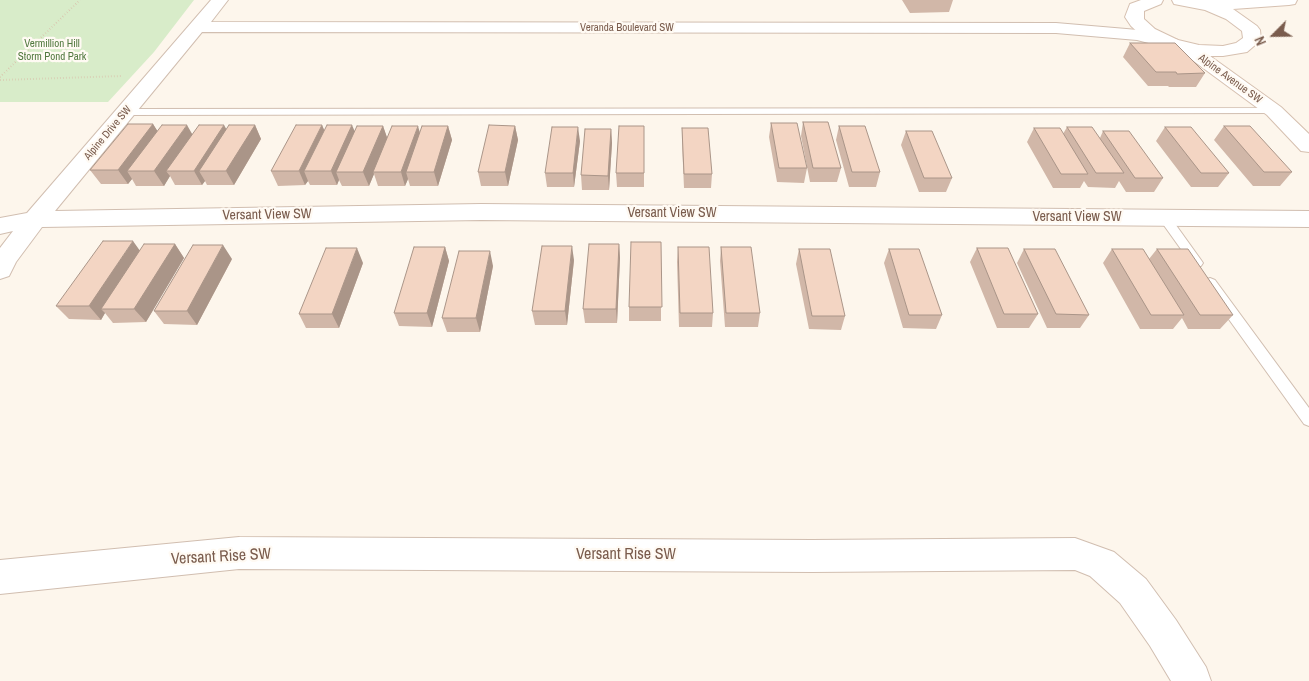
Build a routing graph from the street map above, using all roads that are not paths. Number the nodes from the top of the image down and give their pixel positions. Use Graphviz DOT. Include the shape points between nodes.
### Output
graph roads {
  1 [pos="220,0"];
  2 [pos="1180,0"];
  3 [pos="1289,0"];
  4 [pos="1300,0"];
  5 [pos="1141,3"];
  6 [pos="1199,3"];
  7 [pos="198,27"];
  8 [pos="1056,28"];
  9 [pos="1251,36"];
  10 [pos="1179,46"];
  11 [pos="1274,111"];
  12 [pos="126,112"];
  13 [pos="1309,146"];
  14 [pos="1164,217"];
  15 [pos="1309,218"];
  16 [pos="36,219"];
  17 [pos="0,226"];
  18 [pos="0,270"];
  19 [pos="1309,420"];
  20 [pos="0,577"];
  21 [pos="1192,681"];
  1 -- 7 [label="street, Alpine Drive SW"];
  2 -- 6 [label="street"];
  3 -- 6 [label="street"];
  4 -- 9 [label="street"];
  5 -- 8 [label="street, Veranda Boulevard SW" via="1120,16"];
  5 -- 10 [label="street" via="1134,17 1142,27"];
  6 -- 9 [label="street" via="1232,15 1246,25"];
  7 -- 8 [label="street, Veranda Boulevard SW"];
  7 -- 12 [label="street, Alpine Drive SW"];
  8 -- 10 [label="street, Veranda Boulevard SW" via="1138,35"];
  9 -- 10 [label="street" via="1242,48 1228,51"];
  9 -- 11 [label="street, Alpine Avenue SW" via="1243,56 1245,68"];
  10 -- 11 [label="street, Alpine Avenue SW"];
  11 -- 12 [label="lane"];
  11 -- 13 [label="street, Alpine Avenue SW"];
  12 -- 16 [label="street, Alpine Drive SW"];
  14 -- 15 [label="street, Versant View SW"];
  14 -- 16 [label="street, Versant View SW" via="481,212"];
  14 -- 19 [label="lane"];
  16 -- 17 [label="street, Versant View SW"];
  16 -- 18 [label="street, Alpine Drive SW"];
  20 -- 21 [label="street, Versant Rise SW" via="240,553 1075,554 1102,564 1133,591"];
}
